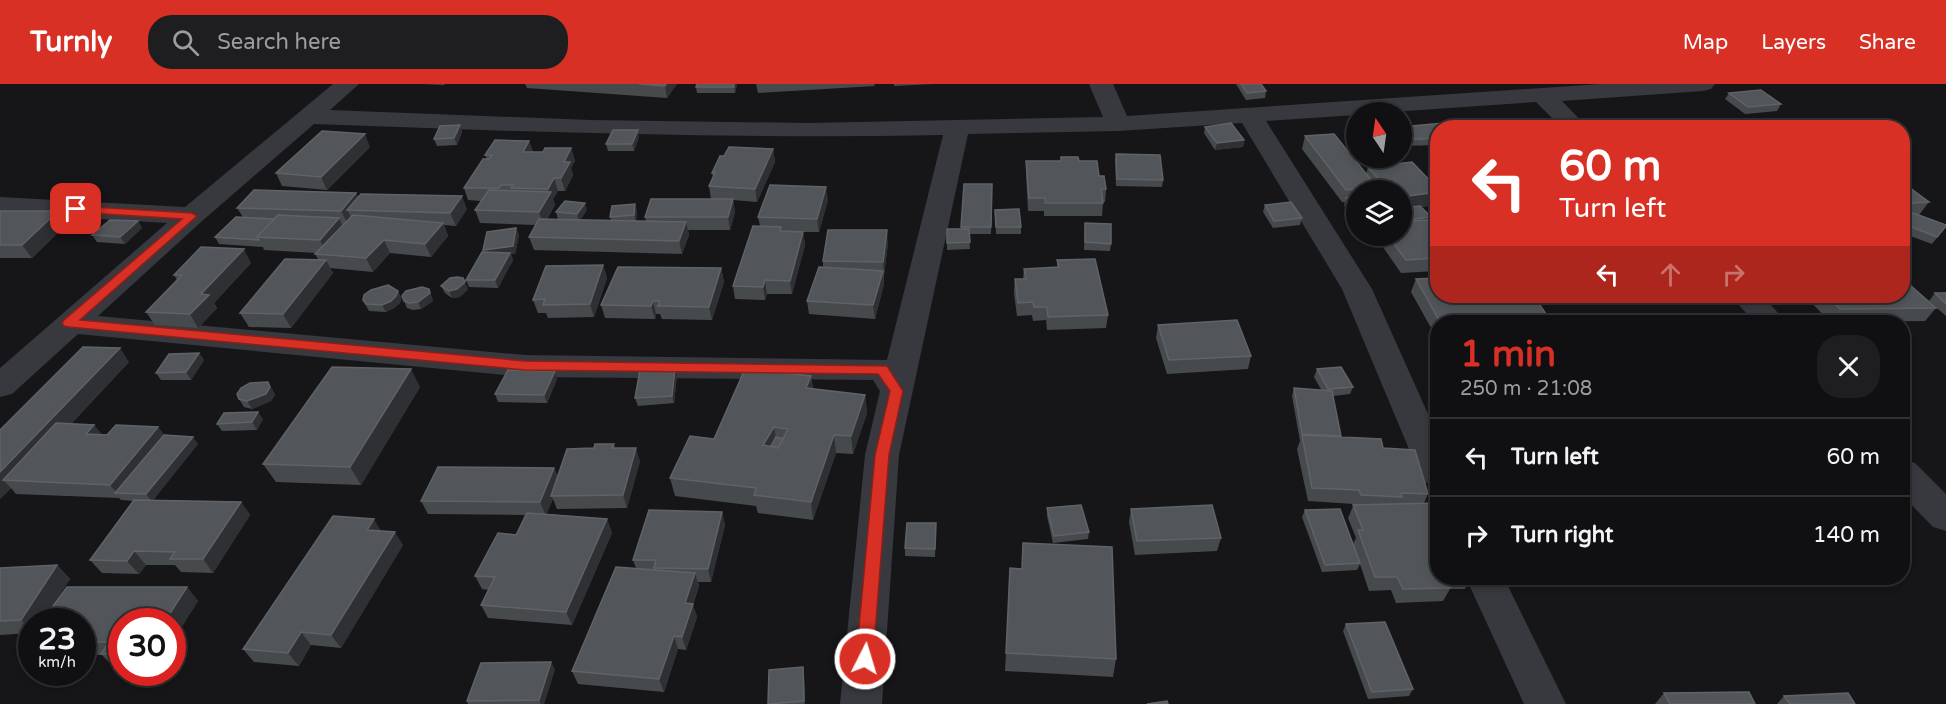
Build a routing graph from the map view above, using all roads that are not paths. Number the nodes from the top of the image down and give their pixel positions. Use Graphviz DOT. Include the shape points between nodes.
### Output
graph roads {
  1 [pos="347,84"];
  2 [pos="1101,84"];
  3 [pos="1704,84"];
  4 [pos="1542,95"];
  5 [pos="1249,114"];
  6 [pos="309,117"];
  7 [pos="1568,120"];
  8 [pos="1118,123"];
  9 [pos="957,127"];
  10 [pos="0,205"];
  11 [pos="192,216"];
  12 [pos="1753,303"];
  13 [pos="1764,315"];
  14 [pos="69,323"];
  15 [pos="0,386"];
  16 [pos="897,391"];
  17 [pos="1430,456"];
  18 [pos="1910,480"];
  19 [pos="1946,517"];
  20 [pos="1488,585"];
  21 [pos="861,704"];
  22 [pos="1545,704"];
  1 -- 6 [label="street"];
  2 -- 8 [label="street"];
  3 -- 4 [label="street"];
  4 -- 5 [label="street"];
  4 -- 7 [label="street"];
  5 -- 8 [label="street"];
  5 -- 17 [label="street" via="1357,289"];
  6 -- 9 [label="street" via="591,127"];
  6 -- 11 [label="street"];
  8 -- 9 [label="street"];
  9 -- 16 [label="street"];
  10 -- 11 [label="street"];
  11 -- 14 [label="street"];
  12 -- 13 [label="street"];
  14 -- 15 [label="street"];
  14 -- 16 [label="street" via="525,366 882,369"];
  16 -- 21 [label="street" via="882,455"];
  18 -- 19 [label="street"];
  20 -- 22 [label="street"];
}
